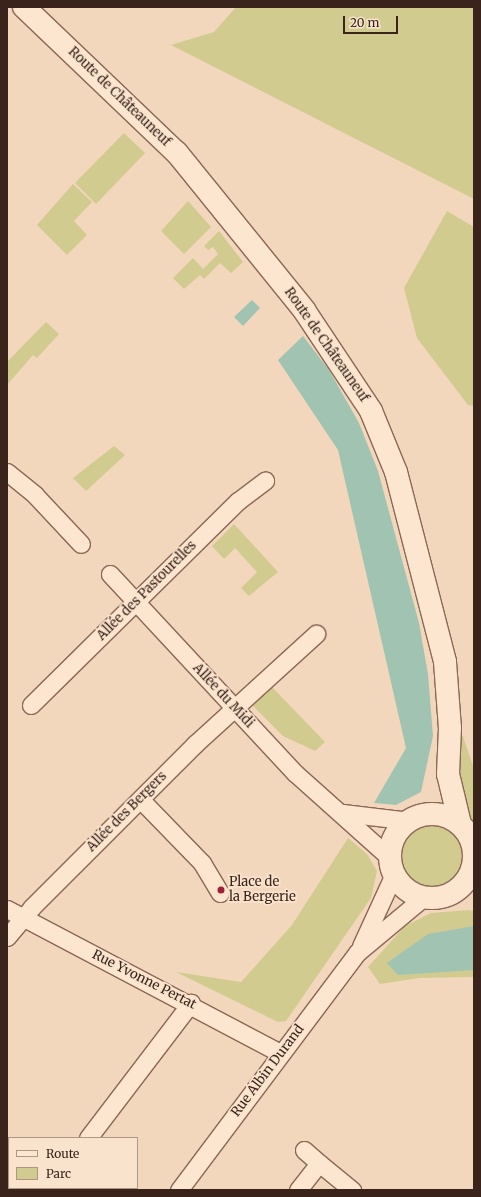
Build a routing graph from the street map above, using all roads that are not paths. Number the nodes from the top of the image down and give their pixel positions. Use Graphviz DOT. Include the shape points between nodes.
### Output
graph roads {
  1 [pos="24,7"];
  2 [pos="7,472"];
  3 [pos="265,481"];
  4 [pos="81,544"];
  5 [pos="110,574"];
  6 [pos="135,602"];
  7 [pos="316,634"];
  8 [pos="31,704"];
  9 [pos="234,707"];
  10 [pos="448,774"];
  11 [pos="141,800"];
  12 [pos="343,813"];
  13 [pos="417,818"];
  14 [pos="460,824"];
  15 [pos="474,850"];
  16 [pos="392,866"];
  17 [pos="220,893"];
  18 [pos="452,893"];
  19 [pos="474,896"];
  20 [pos="424,898"];
  21 [pos="7,909"];
  22 [pos="21,918"];
  23 [pos="7,937"];
  24 [pos="358,952"];
  25 [pos="191,1003"];
  26 [pos="280,1053"];
  27 [pos="89,1137"];
  28 [pos="304,1150"];
  29 [pos="319,1163"];
  30 [pos="179,1190"];
  31 [pos="298,1190"];
  32 [pos="352,1190"];
  1 -- 10 [label="main road, Route de Châteauneuf" via="177,153 304,310 372,411 396,472 445,662 450,728"];
  2 -- 4 [label="street" via="36,495"];
  3 -- 6 [label="street, Allée des Pastourelles" via="238,501"];
  5 -- 6 [label="street, Allée du Midi"];
  6 -- 8 [label="street, Allée des Pastourelles"];
  6 -- 9 [label="street, Allée du Midi"];
  7 -- 9 [label="street, Allée des Bergers"];
  9 -- 11 [label="street, Allée des Bergers"];
  9 -- 12 [label="street, Allée du Midi" via="303,781"];
  10 -- 13 [label="main road, Route de Châteauneuf"];
  10 -- 14 [label="main road, Route de Châteauneuf"];
  11 -- 17 [label="street" via="202,863"];
  11 -- 22 [label="street, Allée des Bergers"];
  12 -- 13 [label="street"];
  12 -- 16 [label="street, Allée du Midi"];
  13 -- 14 [label="main road" via="443,816"];
  13 -- 16 [label="main road" via="397,833"];
  14 -- 15 [label="main road"];
  15 -- 18 [label="main road" via="471,871"];
  16 -- 20 [label="main road" via="406,889"];
  16 -- 24 [label="street, Rue Albin Durand"];
  18 -- 19 [label="main road"];
  18 -- 20 [label="main road"];
  20 -- 24 [label="street, Rue Albin Durand"];
  21 -- 22 [label="street, Rue Yvonne Pertat"];
  22 -- 23 [label="street, Allée des Bergers"];
  22 -- 25 [label="street, Rue Yvonne Pertat"];
  24 -- 26 [label="street, Rue Albin Durand"];
  25 -- 26 [label="street, Rue Yvonne Pertat"];
  25 -- 27 [label="street"];
  26 -- 30 [label="street, Rue Albin Durand"];
  28 -- 29 [label="street"];
  29 -- 31 [label="street"];
  29 -- 32 [label="street"];
}
